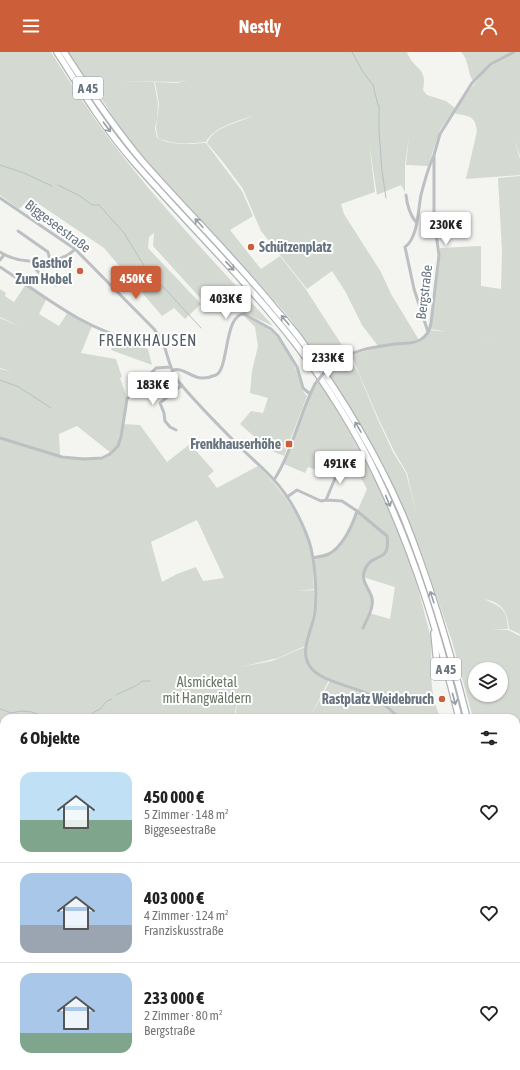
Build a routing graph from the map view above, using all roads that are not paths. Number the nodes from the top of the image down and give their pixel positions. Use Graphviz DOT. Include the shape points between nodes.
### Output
graph roads {
  1 [pos="57,52"];
  2 [pos="64,52"];
  3 [pos="514,52"];
  4 [pos="434,156"];
  5 [pos="406,195"];
  6 [pos="0,198"];
  7 [pos="416,222"];
  8 [pos="18,231"];
  9 [pos="75,249"];
  10 [pos="0,252"];
  11 [pos="4,255"];
  12 [pos="0,260"];
  13 [pos="50,260"];
  14 [pos="31,262"];
  15 [pos="0,267"];
  16 [pos="56,285"];
  17 [pos="428,332"];
  18 [pos="163,344"];
  19 [pos="171,369"];
  20 [pos="182,385"];
  21 [pos="310,394"];
  22 [pos="176,430"];
  23 [pos="0,438"];
  24 [pos="341,464"];
  25 [pos="274,480"];
  26 [pos="287,498"];
  27 [pos="326,500"];
  28 [pos="357,511"];
  29 [pos="313,558"];
  30 [pos="433,621"];
  31 [pos="363,628"];
  32 [pos="437,664"];
  33 [pos="394,714"];
  34 [pos="458,714"];
  35 [pos="466,714"];
  1 -- 30 [label="highway, A 45, one-way" via="84,95 133,161 253,291 296,344 325,386 378,477 406,543"];
  35 -- 2 [label="highway, A 45, one-way" via="453,662 406,523 383,473 344,405 302,341 256,285 142,160"];
  3 -- 4 [label="street, Bergstraße" via="491,64 472,84 440,134"];
  4 -- 7 [label="street" via="424,181"];
  4 -- 17 [label="street, Bergstraße" via="434,220 439,254 432,323"];
  5 -- 7 [label="street"];
  6 -- 9 [label="street, Biggeseestraße"];
  7 -- 17 [label="street" via="412,238 404,247"];
  8 -- 13 [label="street" via="48,252"];
  9 -- 13 [label="street" via="68,256"];
  9 -- 18 [label="street, Biggeseestraße" via="154,329"];
  10 -- 11 [label="street"];
  11 -- 12 [label="street"];
  11 -- 14 [label="street"];
  13 -- 14 [label="street"];
  14 -- 16 [label="street" via="35,270"];
  15 -- 18 [label="street" via="93,326 133,340"];
  17 -- 21 [label="street, Bergstraße, bridge" via="418,341 363,350 342,357 330,365"];
  18 -- 19 [label="street, Biggeseestraße"];
  19 -- 20 [label="street, Biggeseestraße"];
  19 -- 21 [label="street" via="181,370 199,378 217,374 222,368 234,320 244,314 271,328 278,336 297,367 303,388"];
  19 -- 23 [label="street" via="156,368 127,399 118,446 102,458 62,457"];
  20 -- 22 [label="street" via="160,404 165,421"];
  20 -- 25 [label="street, Biggeseestraße" via="215,422"];
  21 -- 25 [label="street, Bergstraße" via="286,458"];
  24 -- 27 [label="street"];
  25 -- 26 [label="street, Biggeseestraße"];
  26 -- 27 [label="street" via="297,490 320,502"];
  26 -- 29 [label="street, Biggeseestraße" via="301,521"];
  27 -- 28 [label="street" via="342,501"];
  28 -- 29 [label="street" via="340,544 330,553"];
  28 -- 31 [label="street" via="387,536 389,547 387,552 369,563 364,571 363,576 372,603"];
  29 -- 33 [label="street, Biggeseestraße" via="315,611 306,647 309,665 330,680 370,696"];
  30 -- 32 [label="highway"];
  30 -- 34 [label="highway, A 45, one-way"];
}
